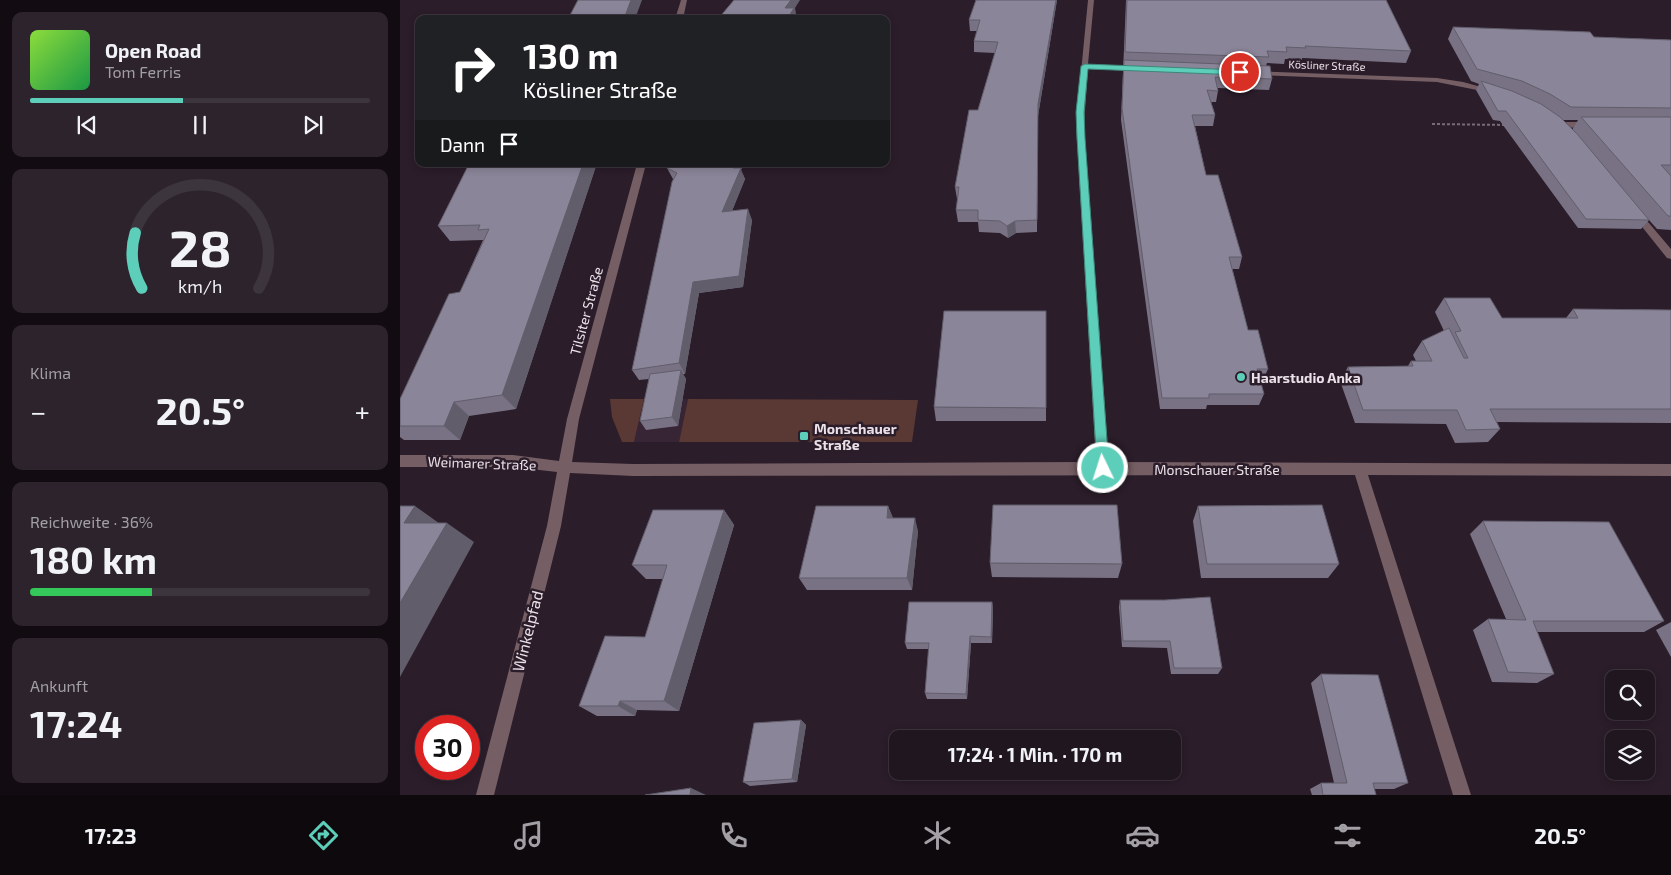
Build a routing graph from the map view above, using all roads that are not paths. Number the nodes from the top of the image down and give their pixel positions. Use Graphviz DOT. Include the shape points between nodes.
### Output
graph roads {
  1 [pos="684,0"];
  2 [pos="1091,0"];
  3 [pos="680,15"];
  4 [pos="1085,66"];
  5 [pos="1152,69"];
  6 [pos="1240,72"];
  7 [pos="1500,94"];
  8 [pos="1552,119"];
  9 [pos="1560,125"];
  10 [pos="1600,125"];
  11 [pos="1571,137"];
  12 [pos="639,167"];
  13 [pos="1626,202"];
  14 [pos="1671,256"];
  15 [pos="400,461"];
  16 [pos="565,467"];
  17 [pos="1103,468"];
  18 [pos="1360,470"];
  19 [pos="1671,470"];
  20 [pos="485,795"];
  21 [pos="1462,795"];
  1 -- 3 [label="street"];
  2 -- 4 [label="street"];
  4 -- 5 [label="street"];
  4 -- 17 [label="street" via="1081,138"];
  6 -- 7 [label="street, Kösliner Straße" via="1443,81"];
  8 -- 9 [label="street"];
  9 -- 10 [label="street"];
  9 -- 11 [label="street"];
  12 -- 16 [label="street, Tilsiter Straße" via="573,418"];
  13 -- 14 [label="street"];
  15 -- 16 [label="street, Weimarer Straße" via="513,461"];
  16 -- 17 [label="street, Monschauer Straße" via="633,470"];
  16 -- 20 [label="street, Winkelpfad" via="554,526"];
  17 -- 18 [label="street, Monschauer Straße"];
  18 -- 19 [label="street, Monschauer Straße"];
  18 -- 21 [label="street"];
}
